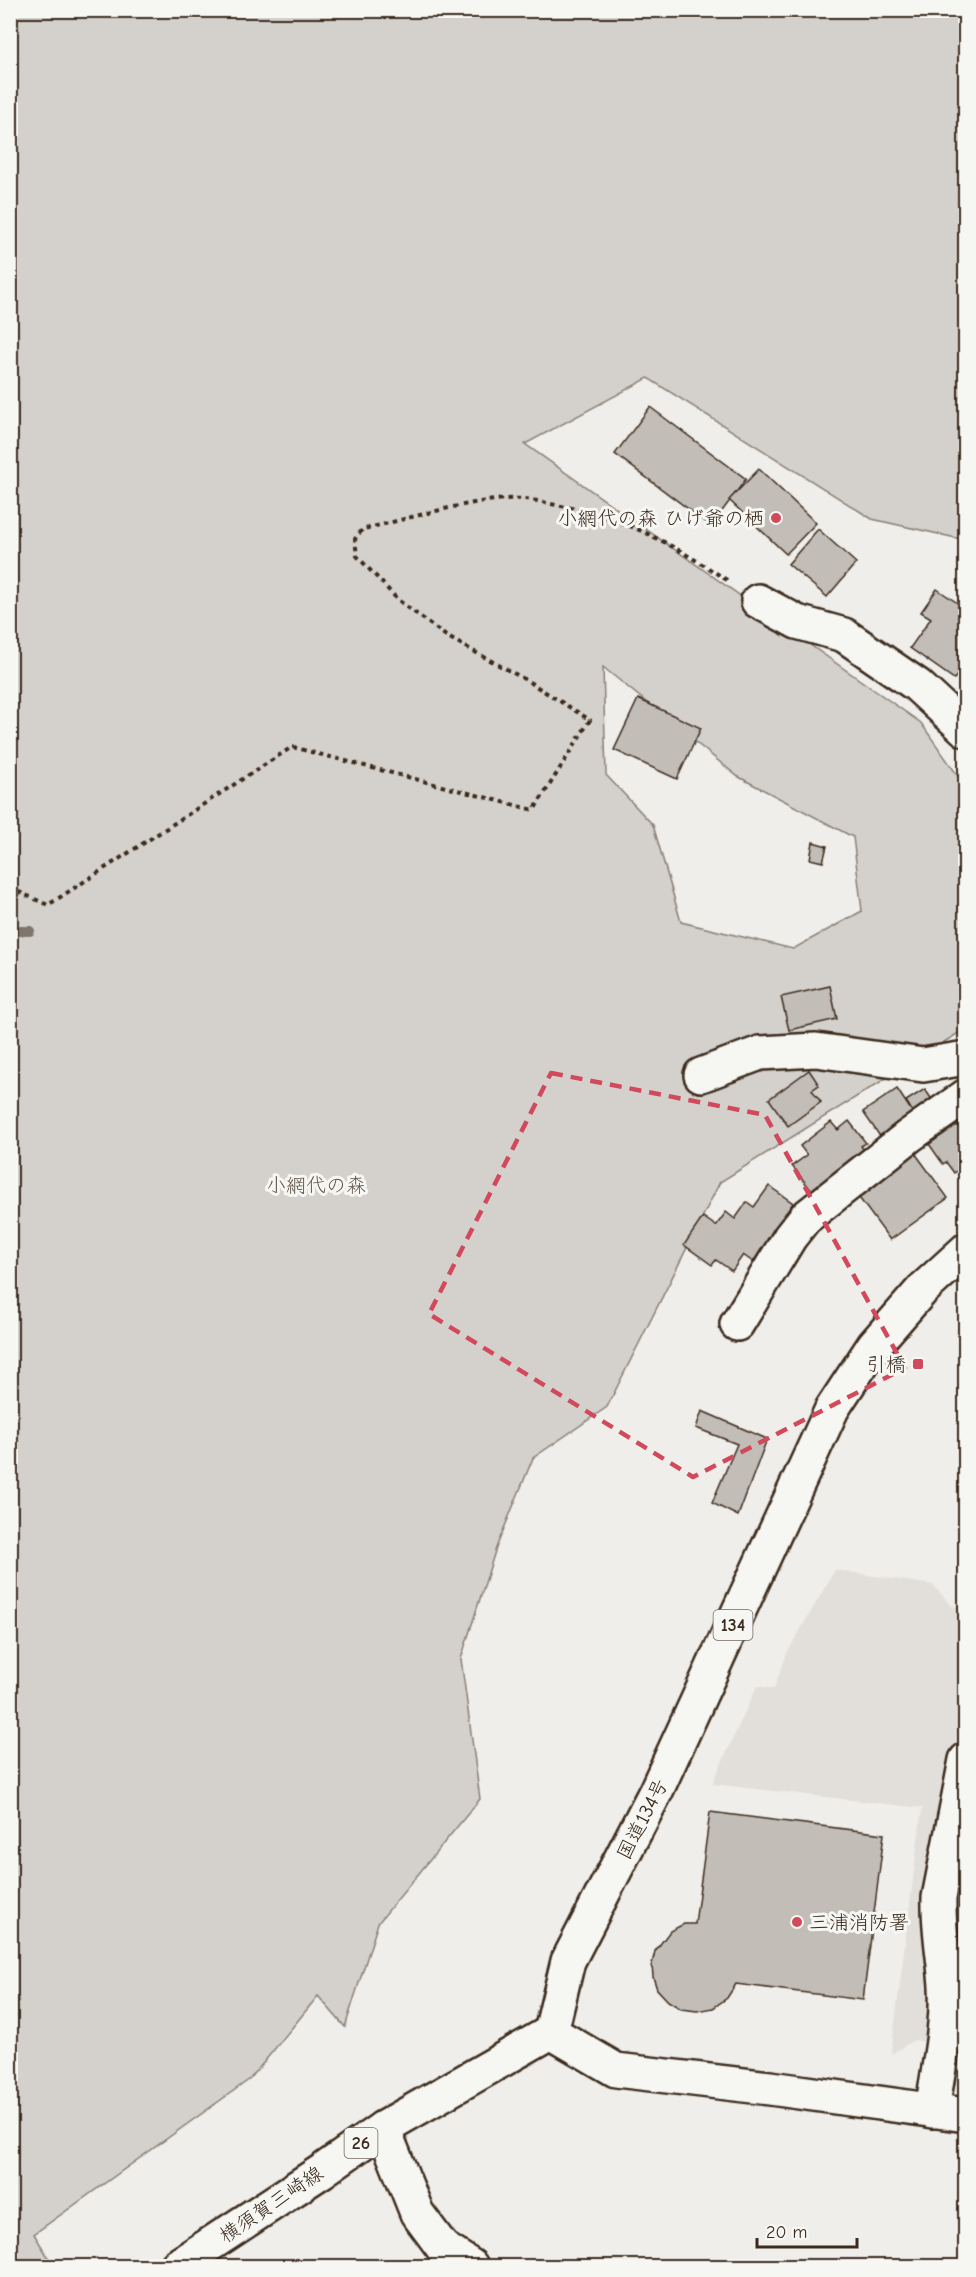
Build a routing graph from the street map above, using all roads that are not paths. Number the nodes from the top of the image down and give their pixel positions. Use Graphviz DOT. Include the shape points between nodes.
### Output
graph roads {
  1 [pos="758,601"];
  2 [pos="966,730"];
  3 [pos="966,1058"];
  4 [pos="701,1075"];
  5 [pos="966,1096"];
  6 [pos="966,1250"];
  7 [pos="737,1324"];
  8 [pos="966,1760"];
  9 [pos="551,2032"];
  10 [pos="932,2111"];
  11 [pos="966,2115"];
  12 [pos="382,2128"];
  13 [pos="177,2266"];
  14 [pos="471,2266"];
  1 -- 2 [label="main road" via="797,622 844,635 917,685"];
  3 -- 4 [label="main road" via="923,1065 816,1050 760,1053"];
  5 -- 7 [label="main road" via="805,1218"];
  6 -- 9 [label="main road, 国道134号 / 134" via="922,1290 874,1345 832,1409 656,1791 568,1962"];
  8 -- 10 [label="main road" via="939,1898 945,2017"];
  9 -- 10 [label="main road" via="616,2070"];
  9 -- 12 [label="main road, 横須賀三崎線 / 26"];
  10 -- 11 [label="main road"];
  12 -- 13 [label="main road, 横須賀三崎線 / 26"];
  12 -- 14 [label="main road" via="417,2212 444,2248"];
}
